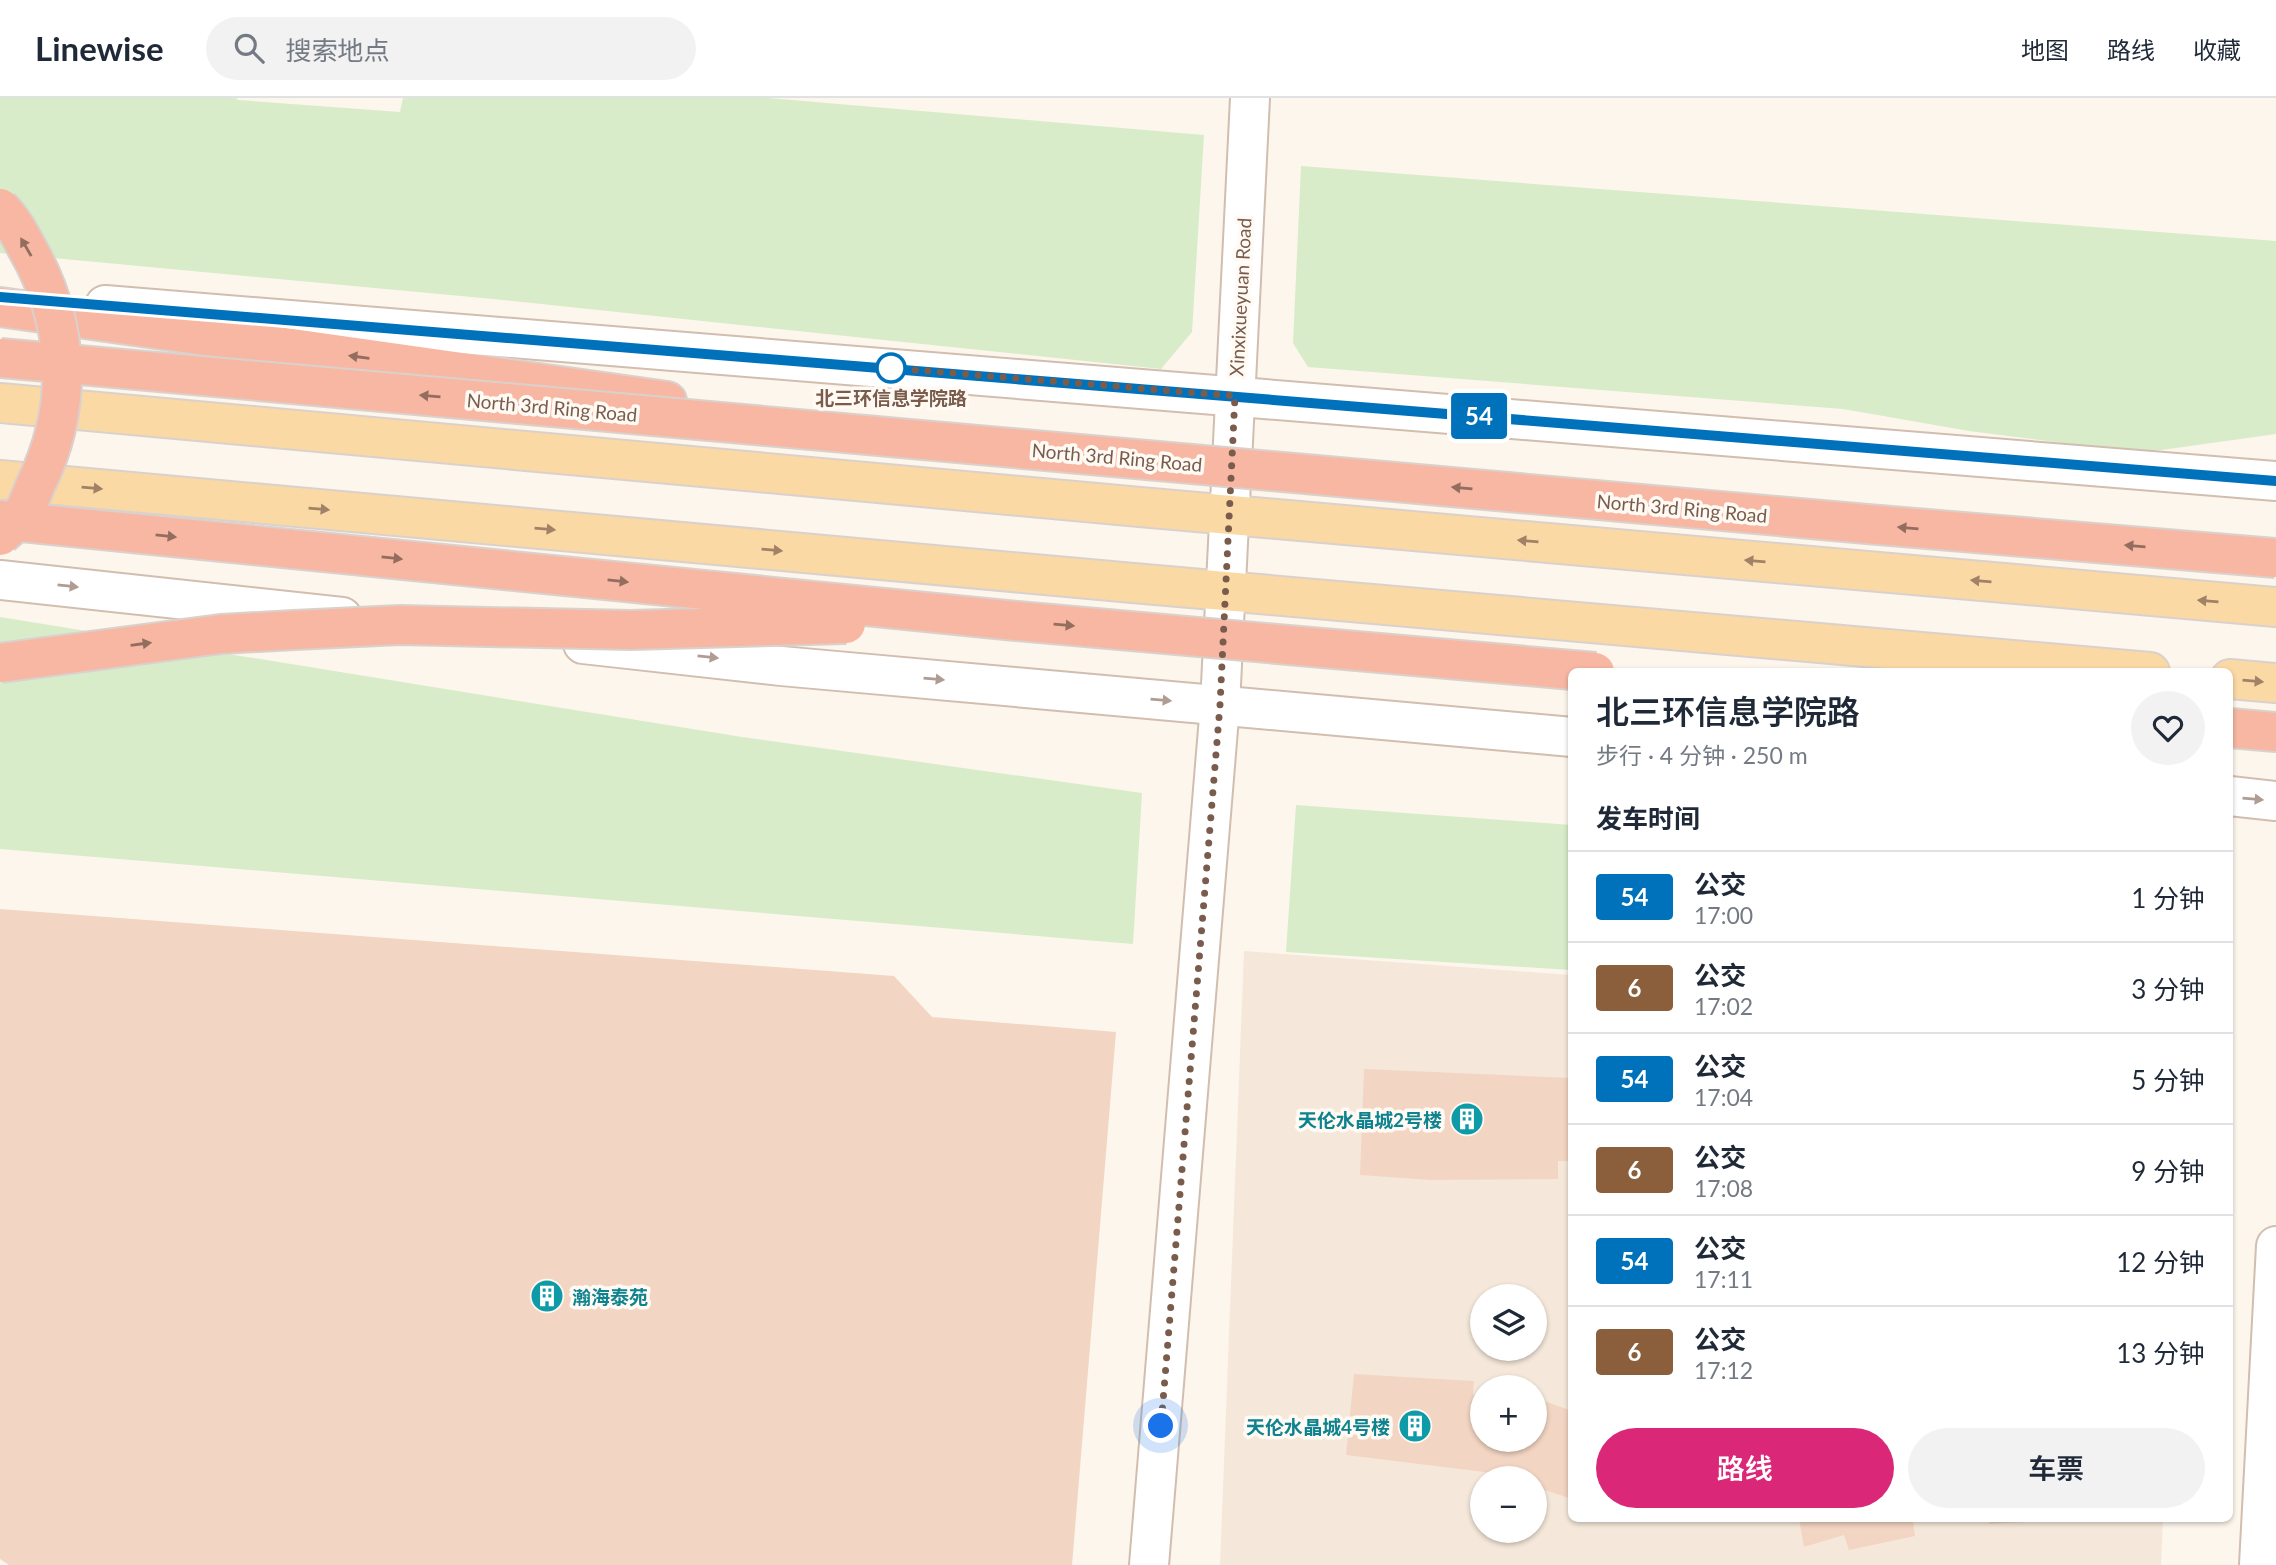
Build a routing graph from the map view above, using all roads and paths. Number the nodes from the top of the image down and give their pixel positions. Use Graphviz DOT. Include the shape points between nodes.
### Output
graph roads {
  1 [pos="1250,98"];
  2 [pos="0,208"];
  3 [pos="0,297"];
  4 [pos="0,307"];
  5 [pos="0,358"];
  6 [pos="1235,396"];
  7 [pos="0,403"];
  8 [pos="984,445"];
  9 [pos="0,480"];
  10 [pos="2276,481"];
  11 [pos="1229,515"];
  12 [pos="0,520"];
  13 [pos="0,536"];
  14 [pos="2276,558"];
  15 [pos="0,580"];
  16 [pos="1225,591"];
  17 [pos="2276,607"];
  18 [pos="1006,620"];
  19 [pos="0,663"];
  20 [pos="2104,668"];
  21 [pos="1568,670"];
  22 [pos="2233,679"];
  23 [pos="2276,683"];
  24 [pos="1220,705"];
  25 [pos="2233,728"];
  26 [pos="2276,732"];
  27 [pos="1568,737"];
  28 [pos="2233,796"];
  29 [pos="2276,801"];
  30 [pos="2276,1246"];
  31 [pos="1149,1565"];
  32 [pos="2259,1565"];
  1 -- 6 [label="street, Xinxixueyuan Road"];
  13 -- 2 [label="highway, one-way, bridge" via="23,513 50,457 63,360 56,317 41,272"];
  3 -- 6 [label="street"];
  8 -- 4 [label="highway, one-way, bridge"];
  8 -- 5 [label="highway, North 3rd Ring Road, one-way, bridge"];
  6 -- 10 [label="street"];
  6 -- 11 [label="street, Xinxixueyuan Road"];
  7 -- 11 [label="main road"];
  14 -- 8 [label="highway, North 3rd Ring Road, one-way, bridge"];
  9 -- 16 [label="main road, one-way"];
  11 -- 16 [label="street, Xinxixueyuan Road"];
  17 -- 11 [label="main road, one-way"];
  12 -- 18 [label="highway, one-way, bridge"];
  15 -- 24 [label="street, one-way" via="767,664"];
  16 -- 20 [label="main road"];
  16 -- 24 [label="street, Xinxixueyuan Road"];
  19 -- 18 [label="highway, one-way, bridge" via="221,634 400,625 631,630"];
  18 -- 21 [label="highway, one-way, bridge"];
  22 -- 23 [label="main road, one-way"];
  24 -- 27 [label="street"];
  24 -- 31 [label="street, Xinxixueyuan Road"];
  25 -- 26 [label="highway"];
  28 -- 29 [label="street, one-way"];
  30 -- 32 [label="street"];
}
